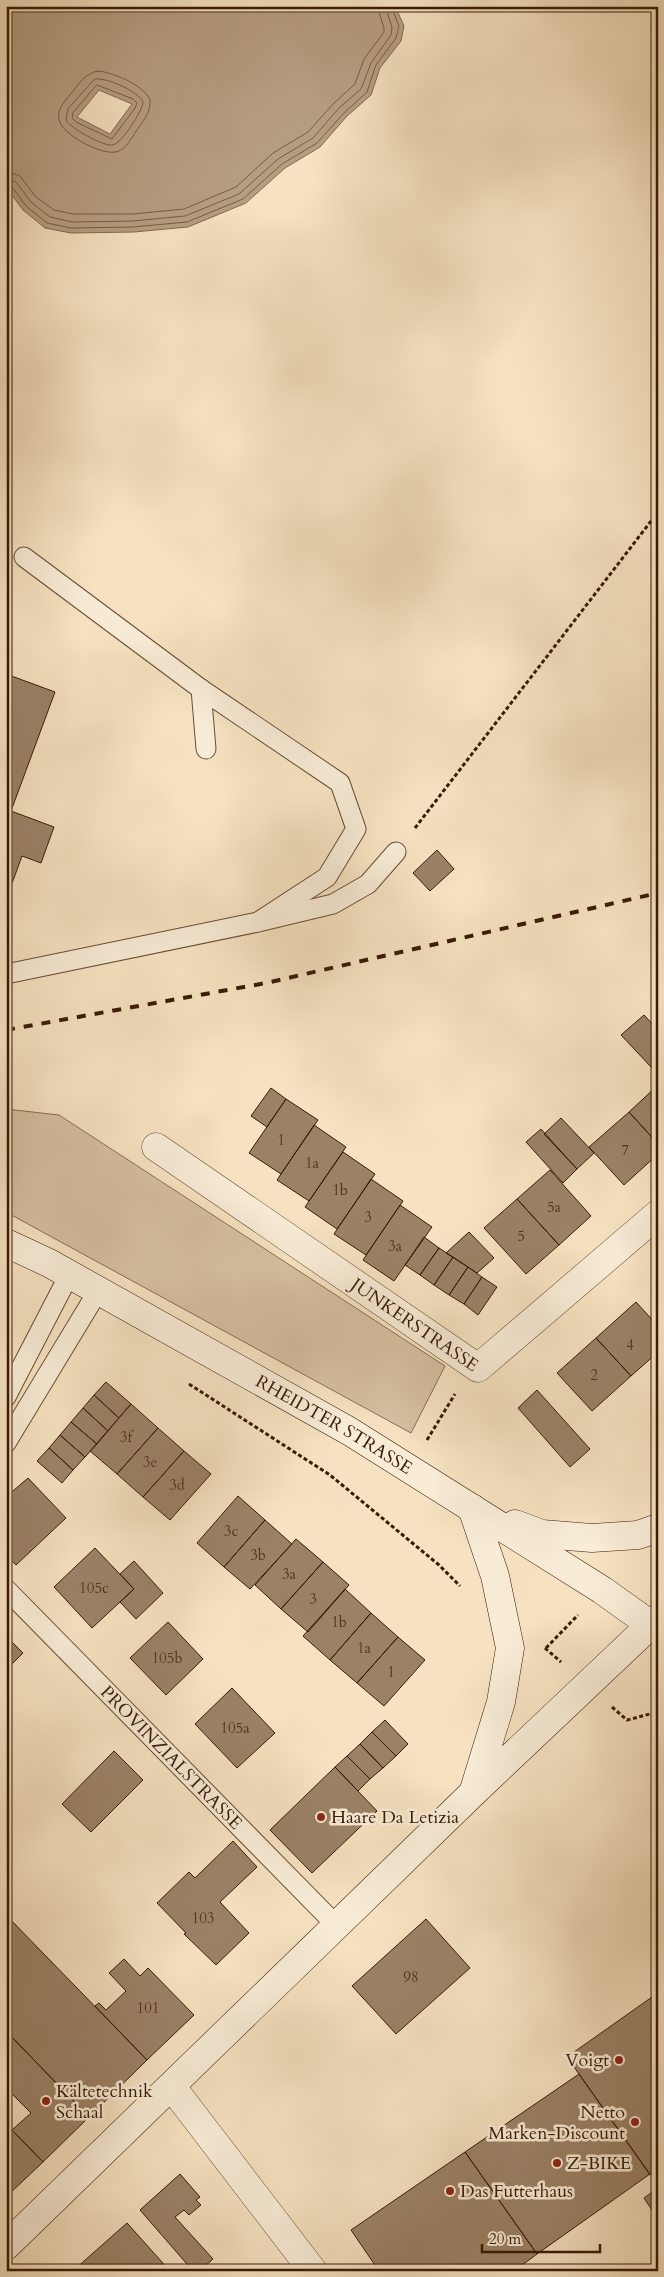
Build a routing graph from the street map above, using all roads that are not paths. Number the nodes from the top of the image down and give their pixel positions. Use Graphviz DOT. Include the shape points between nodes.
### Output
graph roads {
  1 [pos="24,557"];
  2 [pos="201,688"];
  3 [pos="206,749"];
  4 [pos="396,852"];
  5 [pos="258,922"];
  6 [pos="6,974"];
  7 [pos="156,1147"];
  8 [pos="658,1214"];
  9 [pos="6,1243"];
  10 [pos="69,1275"];
  11 [pos="98,1291"];
  12 [pos="6,1396"];
  13 [pos="6,1444"];
  14 [pos="472,1508"];
  15 [pos="658,1528"];
  16 [pos="6,1590"];
  17 [pos="655,1624"];
  18 [pos="474,1792"];
  19 [pos="337,1926"];
  20 [pos="172,2087"];
  21 [pos="6,2246"];
  22 [pos="313,2271"];
  1 -- 2 [label="lane"];
  2 -- 3 [label="lane"];
  2 -- 5 [label="lane" via="340,784 356,829 328,877"];
  4 -- 5 [label="lane" via="368,884 333,904"];
  5 -- 6 [label="lane"];
  7 -- 8 [label="street, JUNKERSTRASSE" via="478,1368"];
  9 -- 10 [label="street, RHEIDTER STRASSE"];
  10 -- 11 [label="street, RHEIDTER STRASSE"];
  10 -- 12 [label="lane"];
  11 -- 13 [label="lane"];
  11 -- 14 [label="street, RHEIDTER STRASSE" via="349,1431"];
  14 -- 15 [label="street" via="542,1534 592,1538 638,1535"];
  14 -- 17 [label="street, RHEIDTER STRASSE"];
  14 -- 18 [label="street" via="495,1576 510,1648 501,1702"];
  16 -- 19 [label="lane, PROVINZIALSTRASSE"];
  17 -- 18 [label="street"];
  18 -- 19 [label="street"];
  19 -- 20 [label="street"];
  20 -- 21 [label="street"];
  20 -- 22 [label="street"];
}
